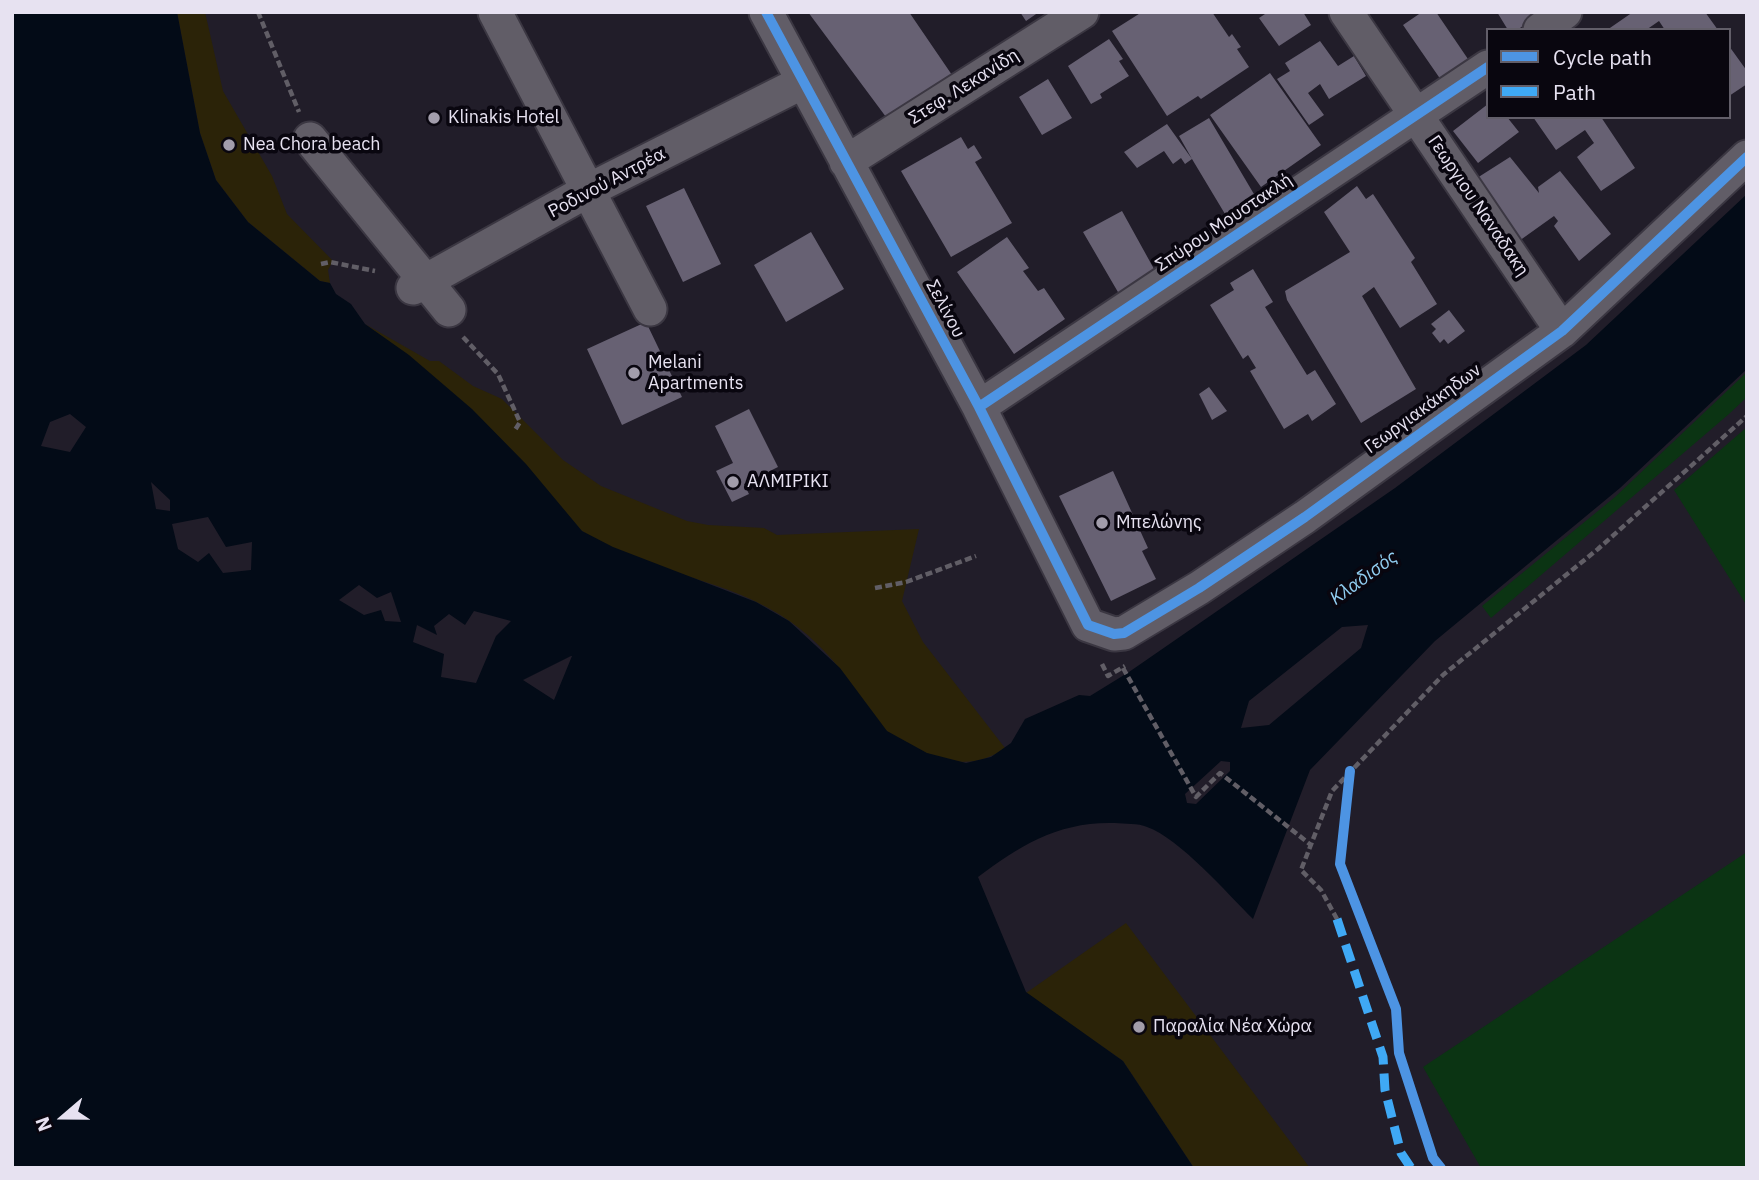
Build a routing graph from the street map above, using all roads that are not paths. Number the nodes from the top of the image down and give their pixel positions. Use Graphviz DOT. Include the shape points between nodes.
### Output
graph roads {
  1 [pos="495,12"];
  2 [pos="766,12"];
  3 [pos="1082,12"];
  4 [pos="1346,12"];
  5 [pos="1565,12"];
  6 [pos="1543,28"];
  7 [pos="1486,68"];
  8 [pos="803,82"];
  9 [pos="1417,116"];
  10 [pos="310,139"];
  11 [pos="1747,157"];
  12 [pos="846,162"];
  13 [pos="589,190"];
  14 [pos="419,284"];
  15 [pos="449,310"];
  16 [pos="650,310"];
  17 [pos="1562,331"];
  18 [pos="979,407"];
  19 [pos="1088,625"];
  1 -- 13 [label="street"];
  2 -- 8 [label="street, Σελίνου"];
  3 -- 12 [label="street, Στεφ. Λεκανίδη"];
  4 -- 9 [label="street, Γεωργιου Ναναδακη"];
  5 -- 6 [label="street"];
  7 -- 9 [label="street, Σπύρου Μουστακλή"];
  8 -- 12 [label="street, Σελίνου"];
  8 -- 13 [label="street, Ροδινού Αντρέα"];
  9 -- 17 [label="street, Γεωργιου Ναναδακη"];
  9 -- 18 [label="street, Σπύρου Μουστακλή"];
  10 -- 14 [label="street"];
  11 -- 17 [label="street, Γεωργιακάκηδων"];
  12 -- 18 [label="street, Σελίνου"];
  13 -- 14 [label="street, Ροδινού Αντρέα"];
  13 -- 16 [label="street"];
  14 -- 15 [label="street"];
  17 -- 19 [label="street, Γεωργιακάκηδων" via="1199,588 1124,633"];
  18 -- 19 [label="street, Σελίνου"];
}
